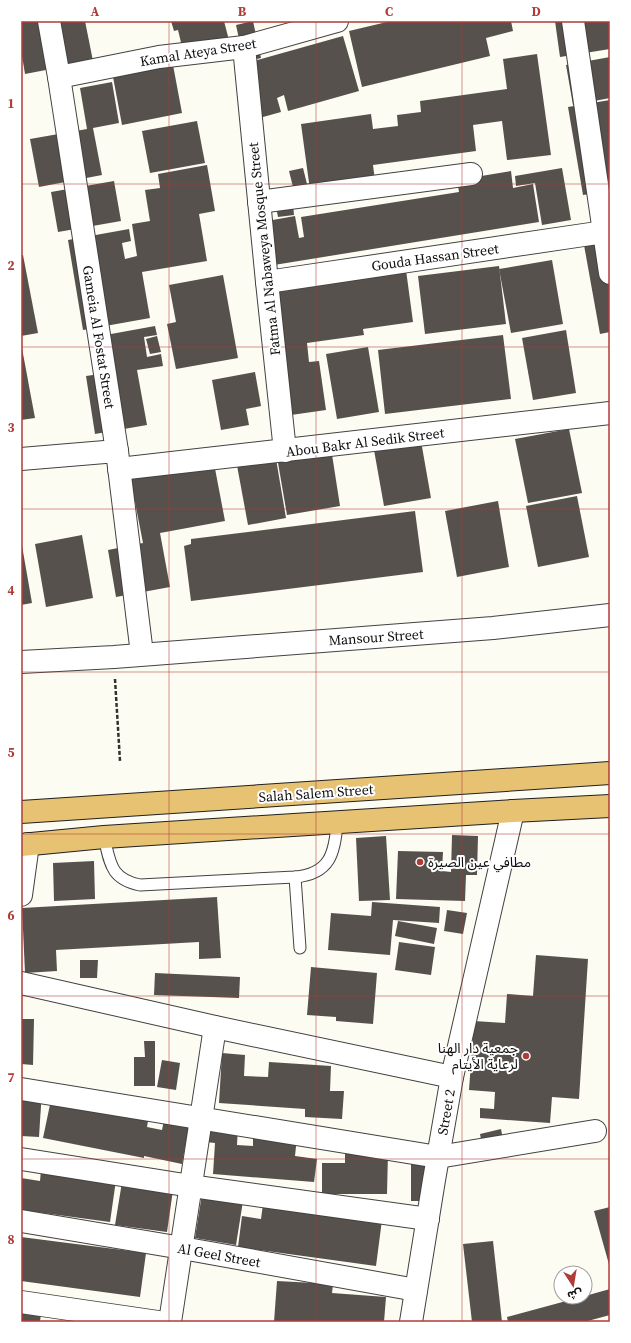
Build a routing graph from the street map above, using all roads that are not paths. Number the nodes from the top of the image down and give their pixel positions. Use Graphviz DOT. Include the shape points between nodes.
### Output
graph roads {
  1 [pos="49,21"];
  2 [pos="337,21"];
  3 [pos="573,21"];
  4 [pos="244,47"];
  5 [pos="59,77"];
  6 [pos="471,174"];
  7 [pos="259,202"];
  8 [pos="604,232"];
  9 [pos="610,273"];
  10 [pos="267,282"];
  11 [pos="610,413"];
  12 [pos="285,451"];
  13 [pos="21,459"];
  14 [pos="118,460"];
  15 [pos="610,615"];
  16 [pos="142,654"];
  17 [pos="21,662"];
  18 [pos="610,773"];
  19 [pos="610,806"];
  20 [pos="513,811"];
  21 [pos="21,812"];
  22 [pos="337,823"];
  23 [pos="104,837"];
  24 [pos="25,844"];
  25 [pos="295,877"];
  26 [pos="21,895"];
  27 [pos="300,948"];
  28 [pos="21,983"];
  29 [pos="215,1027"];
  30 [pos="452,1077"];
  31 [pos="21,1089"];
  32 [pos="201,1118"];
  33 [pos="595,1131"];
  34 [pos="438,1157"];
  35 [pos="21,1159"];
  36 [pos="191,1186"];
  37 [pos="428,1219"];
  38 [pos="21,1221"];
  39 [pos="182,1248"];
  40 [pos="416,1290"];
  41 [pos="21,1302"];
  42 [pos="158,1322"];
  43 [pos="170,1322"];
  44 [pos="411,1322"];
  1 -- 5 [label="street, Gameia Al Fostat Street"];
  2 -- 4 [label="street, Kamal Ateya Street"];
  3 -- 8 [label="street"];
  4 -- 5 [label="street, Kamal Ateya Street" via="158,57"];
  4 -- 7 [label="street, Fatma Al Nabaweya Mosque Street"];
  5 -- 14 [label="street, Gameia Al Fostat Street"];
  6 -- 7 [label="street"];
  7 -- 10 [label="street, Fatma Al Nabaweya Mosque Street"];
  8 -- 9 [label="street"];
  8 -- 10 [label="street, Gouda Hassan Street"];
  10 -- 12 [label="street, Fatma Al Nabaweya Mosque Street"];
  11 -- 12 [label="street, Abou Bakr Al Sedik Street"];
  12 -- 14 [label="street, Abou Bakr Al Sedik Street"];
  13 -- 14 [label="street, Abou Bakr Al Sedik Street"];
  14 -- 16 [label="street, Gameia Al Fostat Street"];
  15 -- 16 [label="street, Mansour Street" via="493,628"];
  16 -- 17 [label="street, Mansour Street"];
  18 -- 21 [label="highway, Salah Salem Street"];
  19 -- 20 [label="highway"];
  20 -- 22 [label="highway"];
  20 -- 30 [label="street, Street 2"];
  22 -- 23 [label="highway"];
  22 -- 25 [label="lane" via="336,841 329,860 314,872"];
  23 -- 24 [label="highway"];
  23 -- 25 [label="lane" via="113,869 124,881 132,884"];
  24 -- 26 [label="street"];
  25 -- 27 [label="lane"];
  28 -- 29 [label="street"];
  29 -- 30 [label="street"];
  29 -- 32 [label="street"];
  30 -- 34 [label="street, Street 2"];
  31 -- 32 [label="street"];
  32 -- 34 [label="street"];
  32 -- 36 [label="street"];
  33 -- 34 [label="street"];
  34 -- 37 [label="street, Street 2"];
  35 -- 36 [label="street"];
  36 -- 37 [label="street"];
  36 -- 39 [label="street"];
  37 -- 40 [label="street, Street 2"];
  38 -- 39 [label="street, Al Geel Street"];
  39 -- 40 [label="street, Al Geel Street"];
  39 -- 43 [label="street"];
  40 -- 44 [label="street, Street 2"];
  41 -- 42 [label="street"];
}
